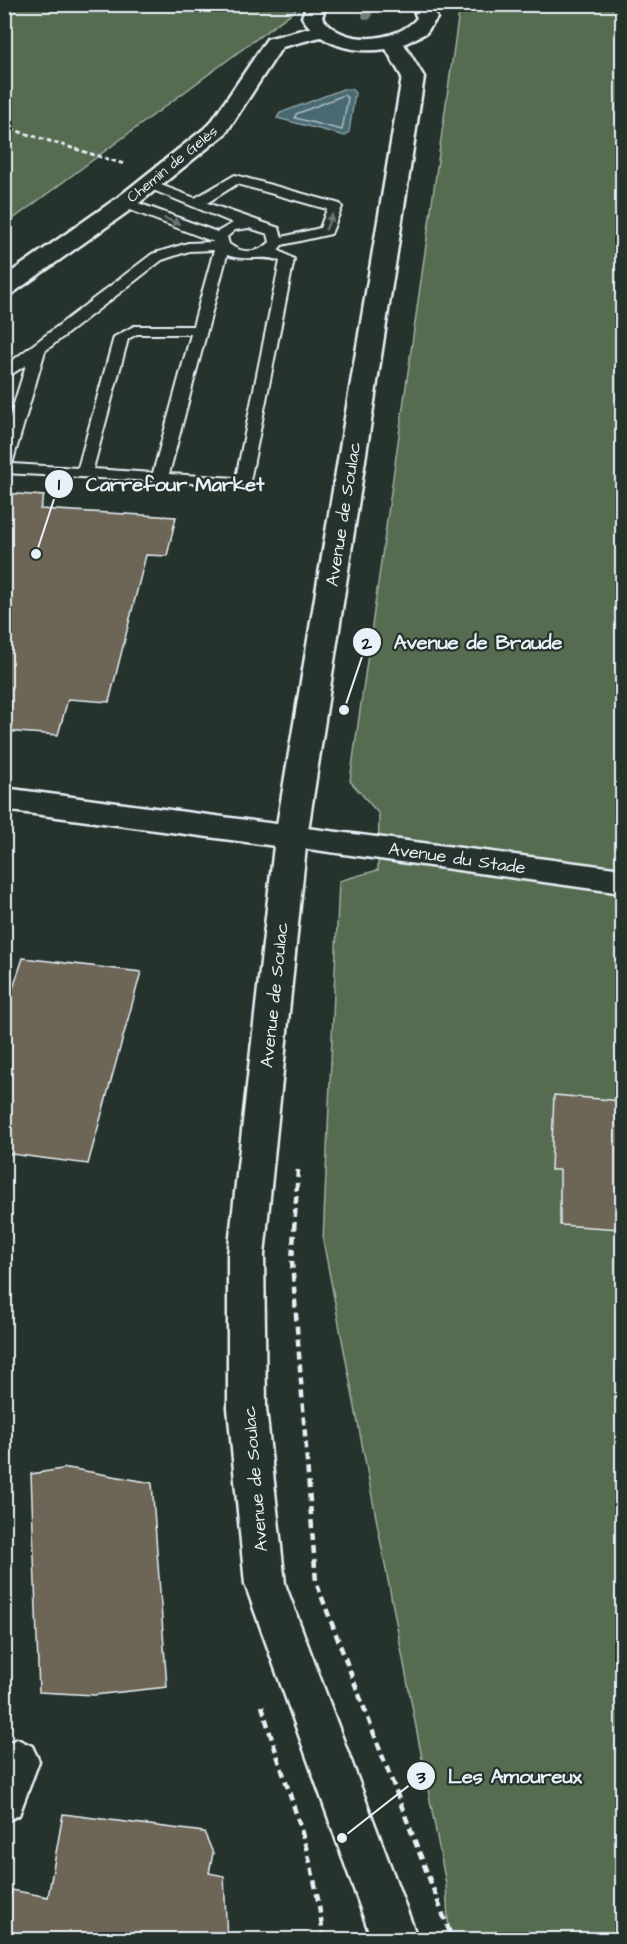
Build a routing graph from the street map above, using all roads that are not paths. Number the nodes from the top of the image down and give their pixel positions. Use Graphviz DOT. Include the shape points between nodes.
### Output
graph roads {
  1 [pos="316,4"];
  2 [pos="421,4"];
  3 [pos="321,31"];
  4 [pos="392,41"];
  5 [pos="148,185"];
  6 [pos="125,202"];
  7 [pos="197,203"];
  8 [pos="249,224"];
  9 [pos="221,241"];
  10 [pos="273,246"];
  11 [pos="4,288"];
  12 [pos="198,330"];
  13 [pos="38,349"];
  14 [pos="4,375"];
  15 [pos="4,466"];
  16 [pos="84,473"];
  17 [pos="160,477"];
  18 [pos="4,800"];
  19 [pos="291,837"];
  20 [pos="622,881"];
  21 [pos="395,1940"];
  1 -- 3 [label="main road" via="312,17"];
  2 -- 4 [label="main road" via="427,18 422,27"];
  3 -- 4 [label="main road" via="359,43"];
  3 -- 5 [label="main road, Chemin de Gelès" via="274,43 218,128"];
  4 -- 19 [label="main road, Avenue de Soulac" via="413,77"];
  5 -- 6 [label="main road, Chemin de Gelès"];
  5 -- 7 [label="lane"];
  6 -- 9 [label="lane, one-way"];
  6 -- 11 [label="main road, Chemin de Gelès"];
  7 -- 8 [label="lane"];
  10 -- 7 [label="lane, one-way" via="326,231 335,207 235,179"];
  8 -- 9 [label="lane" via="231,227"];
  8 -- 10 [label="lane" via="274,231"];
  9 -- 10 [label="lane" via="243,255"];
  9 -- 12 [label="lane"];
  9 -- 13 [label="lane" via="157,257"];
  10 -- 17 [label="lane" via="287,259 243,483"];
  12 -- 16 [label="lane" via="134,330 121,337"];
  12 -- 17 [label="lane"];
  13 -- 14 [label="lane"];
  13 -- 15 [label="lane"];
  15 -- 16 [label="lane"];
  16 -- 17 [label="lane"];
  18 -- 19 [label="main road, Avenue du Stade"];
  19 -- 20 [label="main road, Avenue du Stade"];
  19 -- 21 [label="main road, Avenue de Soulac" via="246,1255 247,1408 265,1584"];
}
